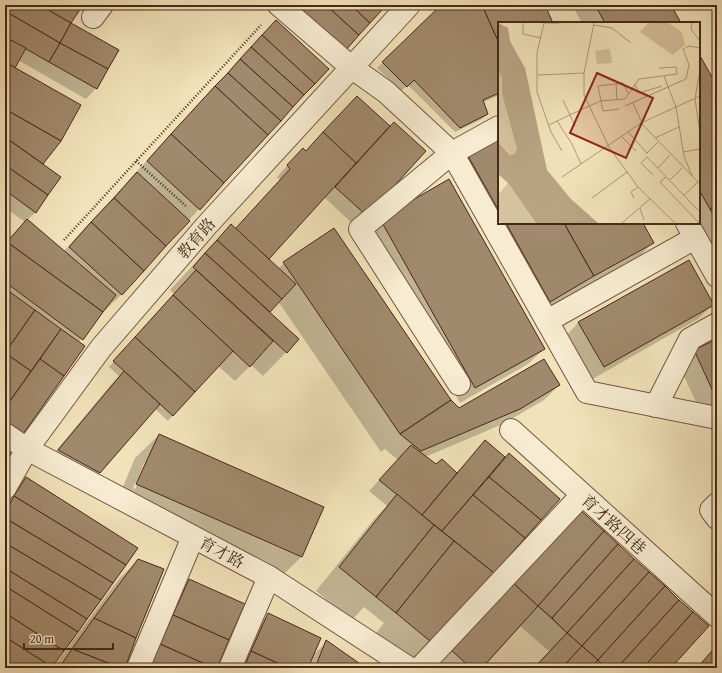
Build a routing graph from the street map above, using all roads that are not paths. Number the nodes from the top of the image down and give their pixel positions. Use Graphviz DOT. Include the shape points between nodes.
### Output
graph roads {
  1 [pos="279,5"];
  2 [pos="409,5"];
  3 [pos="351,67"];
  4 [pos="498,128"];
  5 [pos="452,153"];
  6 [pos="691,230"];
  7 [pos="717,276"];
  8 [pos="547,321"];
  9 [pos="717,324"];
  10 [pos="459,384"];
  11 [pos="656,406"];
  12 [pos="717,418"];
  13 [pos="511,430"];
  14 [pos="5,434"];
  15 [pos="27,449"];
  16 [pos="5,488"];
  17 [pos="582,496"];
  18 [pos="717,504"];
  19 [pos="717,518"];
  20 [pos="193,537"];
  21 [pos="269,577"];
  22 [pos="717,616"];
  23 [pos="138,668"];
  24 [pos="230,668"];
  25 [pos="409,668"];
  26 [pos="420,668"];
  1 -- 3 [label="street"];
  2 -- 3 [label="street, 教育路"];
  3 -- 5 [label="street" via="386,92"];
  3 -- 15 [label="street, 教育路" via="207,225 101,348"];
  4 -- 5 [label="street"];
  5 -- 8 [label="street"];
  5 -- 10 [label="street" via="360,229"];
  6 -- 7 [label="street"];
  6 -- 8 [label="street"];
  8 -- 11 [label="street" via="587,392"];
  9 -- 11 [label="street" via="690,340"];
  11 -- 12 [label="street"];
  13 -- 17 [label="street, 育才路四巷"];
  14 -- 15 [label="street, 育才路"];
  15 -- 16 [label="street, 教育路"];
  15 -- 20 [label="street, 育才路"];
  17 -- 22 [label="street, 育才路四巷"];
  17 -- 26 [label="street"];
  18 -- 19 [label="street" via="711,510"];
  20 -- 21 [label="street, 育才路"];
  20 -- 23 [label="street"];
  21 -- 24 [label="street"];
  21 -- 25 [label="street, 育才路"];
}
